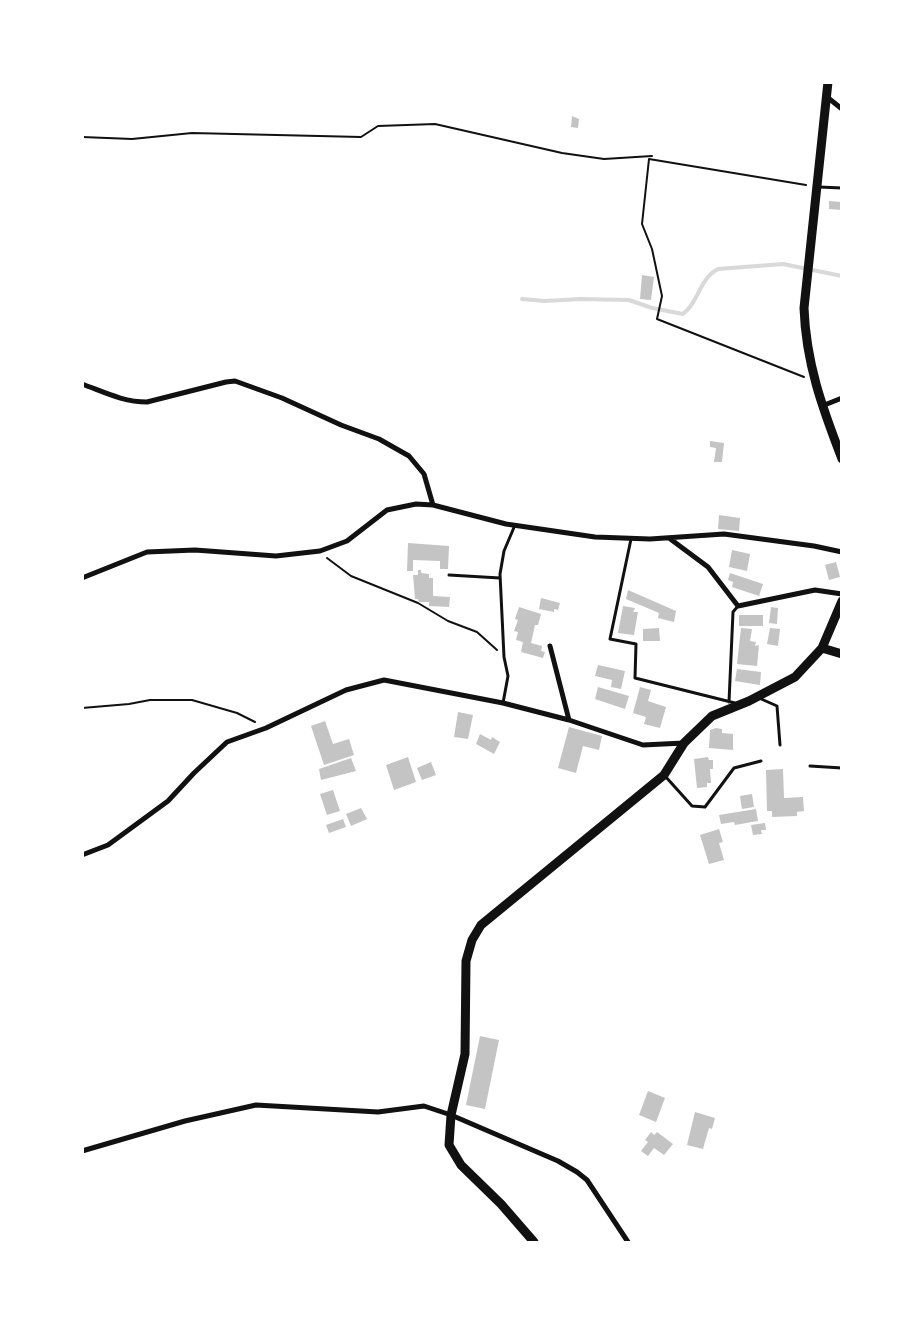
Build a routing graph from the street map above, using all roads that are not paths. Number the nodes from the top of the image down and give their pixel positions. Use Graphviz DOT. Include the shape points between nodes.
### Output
graph roads {
  1 [pos="828,82"];
  2 [pos="827,97"];
  3 [pos="842,109"];
  4 [pos="816,186"];
  5 [pos="842,188"];
  6 [pos="82,384"];
  7 [pos="842,398"];
  8 [pos="822,406"];
  9 [pos="842,459"];
  10 [pos="433,505"];
  11 [pos="515,525"];
  12 [pos="669,537"];
  13 [pos="631,538"];
  14 [pos="842,552"];
  15 [pos="449,576"];
  16 [pos="82,578"];
  17 [pos="500,578"];
  18 [pos="842,594"];
  19 [pos="842,601"];
  20 [pos="738,606"];
  21 [pos="550,646"];
  22 [pos="822,648"];
  23 [pos="842,654"];
  24 [pos="756,697"];
  25 [pos="729,702"];
  26 [pos="503,703"];
  27 [pos="740,705"];
  28 [pos="569,720"];
  29 [pos="684,743"];
  30 [pos="780,745"];
  31 [pos="761,762"];
  32 [pos="810,766"];
  33 [pos="842,768"];
  34 [pos="664,775"];
  35 [pos="82,856"];
  36 [pos="451,1115"];
  37 [pos="82,1152"];
  38 [pos="534,1242"];
  39 [pos="628,1242"];
  1 -- 2 [label="street"];
  2 -- 3 [label="street"];
  2 -- 4 [label="street"];
  4 -- 5 [label="lane"];
  4 -- 8 [label="street" via="804,308 805,331"];
  6 -- 10 [label="street" via="117,398 147,402 235,381 379,439 409,456 424,474"];
  7 -- 8 [label="street"];
  8 -- 9 [label="street"];
  10 -- 11 [label="street"];
  10 -- 16 [label="street" via="416,504 387,510 347,541 320,551 276,556 195,550 147,552"];
  11 -- 13 [label="street" via="595,537"];
  11 -- 17 [label="lane" via="504,551"];
  12 -- 13 [label="street"];
  12 -- 14 [label="street" via="724,534"];
  12 -- 20 [label="street" via="708,567"];
  13 -- 25 [label="lane" via="610,639 636,644 635,678"];
  15 -- 17 [label="lane"];
  17 -- 26 [label="lane" via="508,676"];
  18 -- 20 [label="street" via="815,590"];
  19 -- 22 [label="street"];
  20 -- 25 [label="lane" via="733,612"];
  21 -- 28 [label="street"];
  22 -- 23 [label="street"];
  22 -- 24 [label="street" via="795,677"];
  24 -- 27 [label="street"];
  24 -- 30 [label="lane" via="777,706"];
  25 -- 27 [label="lane"];
  26 -- 28 [label="street"];
  26 -- 35 [label="street" via="384,680 346,690 266,728 227,742 168,801 108,845"];
  27 -- 29 [label="street" via="712,716"];
  28 -- 29 [label="street" via="643,745"];
  29 -- 34 [label="street"];
  31 -- 34 [label="lane" via="734,768 705,807 692,806"];
  32 -- 33 [label="lane"];
  34 -- 36 [label="street" via="481,925 472,940 466,961 465,1054"];
  36 -- 37 [label="street" via="424,1106 378,1112 256,1105 185,1121"];
  36 -- 38 [label="street" via="448,1145 460,1165 501,1204"];
  36 -- 39 [label="street" via="577,1172 586,1180"];
}
